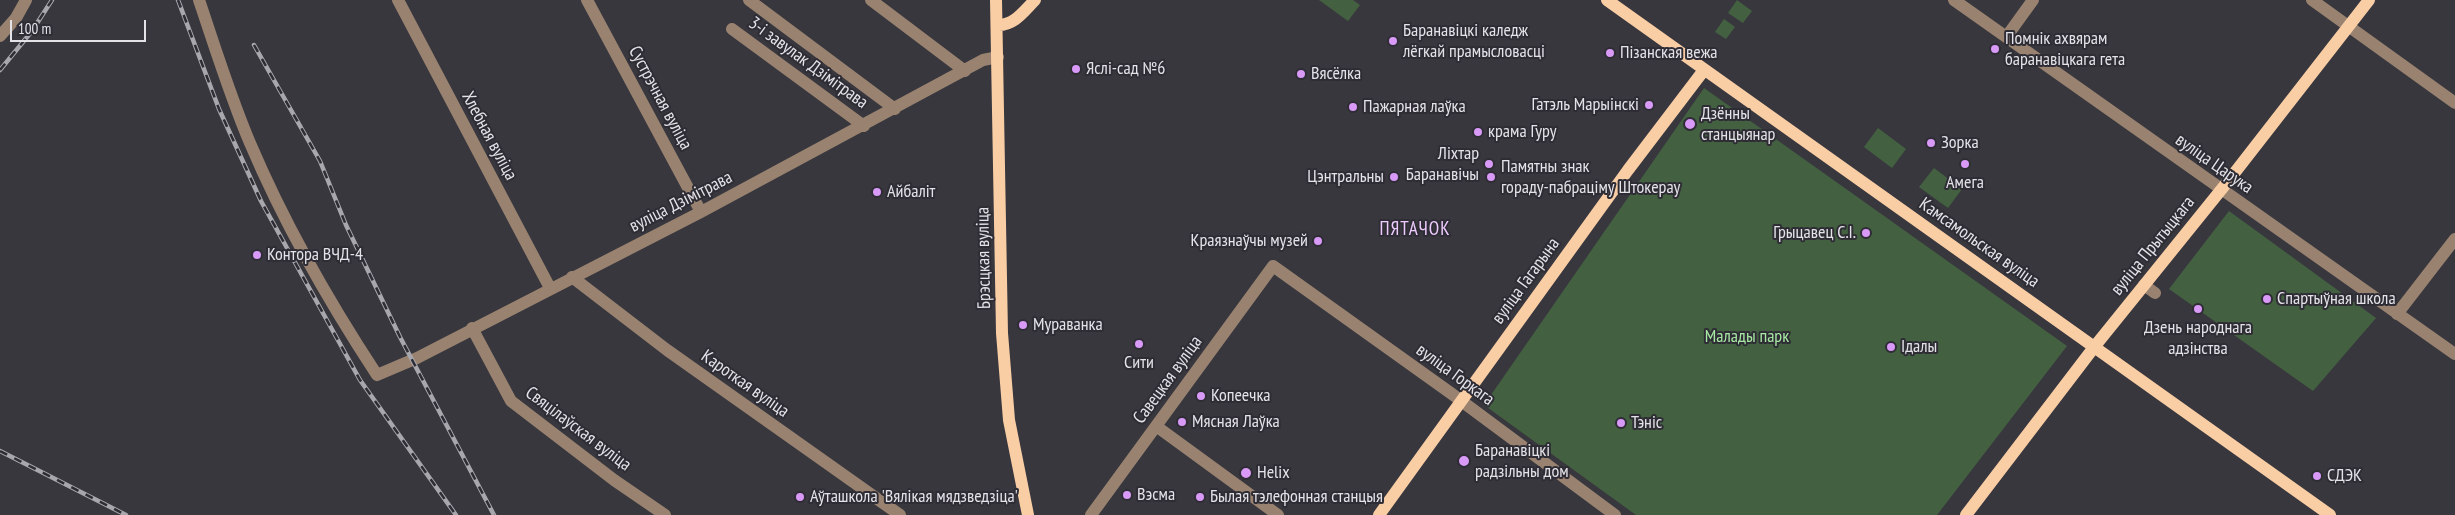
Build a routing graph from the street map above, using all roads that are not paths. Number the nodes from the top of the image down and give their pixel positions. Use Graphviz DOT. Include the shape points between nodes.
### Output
graph roads {
  1 [pos="26,0"];
  2 [pos="199,0"];
  3 [pos="398,0"];
  4 [pos="587,0"];
  5 [pos="749,0"];
  6 [pos="871,0"];
  7 [pos="996,0"];
  8 [pos="1035,0"];
  9 [pos="1607,0"];
  10 [pos="1954,0"];
  11 [pos="2033,0"];
  12 [pos="2312,0"];
  13 [pos="2369,0"];
  14 [pos="997,25"];
  15 [pos="2349,26"];
  16 [pos="732,29"];
  17 [pos="0,36"];
  18 [pos="2007,36"];
  19 [pos="998,57"];
  20 [pos="1704,70"];
  21 [pos="965,71"];
  22 [pos="2455,103"];
  23 [pos="895,109"];
  24 [pos="864,126"];
  25 [pos="2221,190"];
  26 [pos="701,212"];
  27 [pos="2455,239"];
  28 [pos="1273,266"];
  29 [pos="572,277"];
  30 [pos="2144,285"];
  31 [pos="550,288"];
  32 [pos="2155,294"];
  33 [pos="2397,314"];
  34 [pos="472,328"];
  35 [pos="2095,346"];
  36 [pos="2455,354"];
  37 [pos="1461,400"];
  38 [pos="1156,426"];
  39 [pos="1027,514"];
  40 [pos="666,515"];
  41 [pos="900,515"];
  42 [pos="1091,515"];
  43 [pos="1278,515"];
  44 [pos="1379,515"];
  45 [pos="1614,515"];
  46 [pos="1966,515"];
  47 [pos="2330,515"];
  1 -- 17 [label="street"];
  2 -- 34 [label="street, вуліца Дзімітрава" via="249,141 270,188 377,375 417,358"];
  3 -- 31 [label="street, Хлебная вуліца"];
  4 -- 26 [label="street, Сустрэчная вуліца"];
  5 -- 23 [label="street"];
  6 -- 21 [label="street"];
  7 -- 14 [label="main road, Брэсцкая вуліца"];
  8 -- 14 [label="main road" via="1011,23"];
  9 -- 20 [label="main road, Камсамольская вуліца"];
  10 -- 18 [label="street, вуліца Царука"];
  11 -- 18 [label="street"];
  12 -- 15 [label="street"];
  13 -- 15 [label="main road, вуліца Прытыцкага"];
  14 -- 19 [label="main road, Брэсцкая вуліца"];
  15 -- 22 [label="street"];
  15 -- 25 [label="main road, вуліца Прытыцкага"];
  16 -- 24 [label="street, 3-і завулак Дзімітрава"];
  18 -- 25 [label="street, вуліца Царука"];
  19 -- 21 [label="street, вуліца Дзімітрава" via="983,60"];
  19 -- 39 [label="main road, Брэсцкая вуліца" via="1002,333 1009,420"];
  20 -- 35 [label="main road, Камсамольская вуліца"];
  20 -- 37 [label="main road, вуліца Гагарына"];
  21 -- 23 [label="street, вуліца Дзімітрава"];
  23 -- 24 [label="street, вуліца Дзімітрава"];
  24 -- 26 [label="street, вуліца Дзімітрава"];
  25 -- 30 [label="main road, вуліца Прытыцкага"];
  25 -- 33 [label="street, вуліца Царука"];
  26 -- 29 [label="street, вуліца Дзімітрава"];
  27 -- 33 [label="street"];
  28 -- 37 [label="street, вуліца Горкага"];
  28 -- 38 [label="street, Савецкая вуліца"];
  29 -- 31 [label="street, вуліца Дзімітрава"];
  29 -- 41 [label="street, Кароткая вуліца" via="667,350"];
  30 -- 32 [label="street"];
  30 -- 35 [label="main road, вуліца Прытыцкага"];
  31 -- 34 [label="street, вуліца Дзімітрава"];
  33 -- 36 [label="street, вуліца Царука"];
  34 -- 40 [label="street, Свяцілаўская вуліца" via="510,401"];
  35 -- 46 [label="main road, вуліца Прытыцкага"];
  35 -- 47 [label="main road, Камсамольская вуліца"];
  37 -- 44 [label="main road, вуліца Гагарына"];
  37 -- 45 [label="street, вуліца Горкага"];
  38 -- 42 [label="street, Савецкая вуліца"];
  38 -- 43 [label="street"];
}
